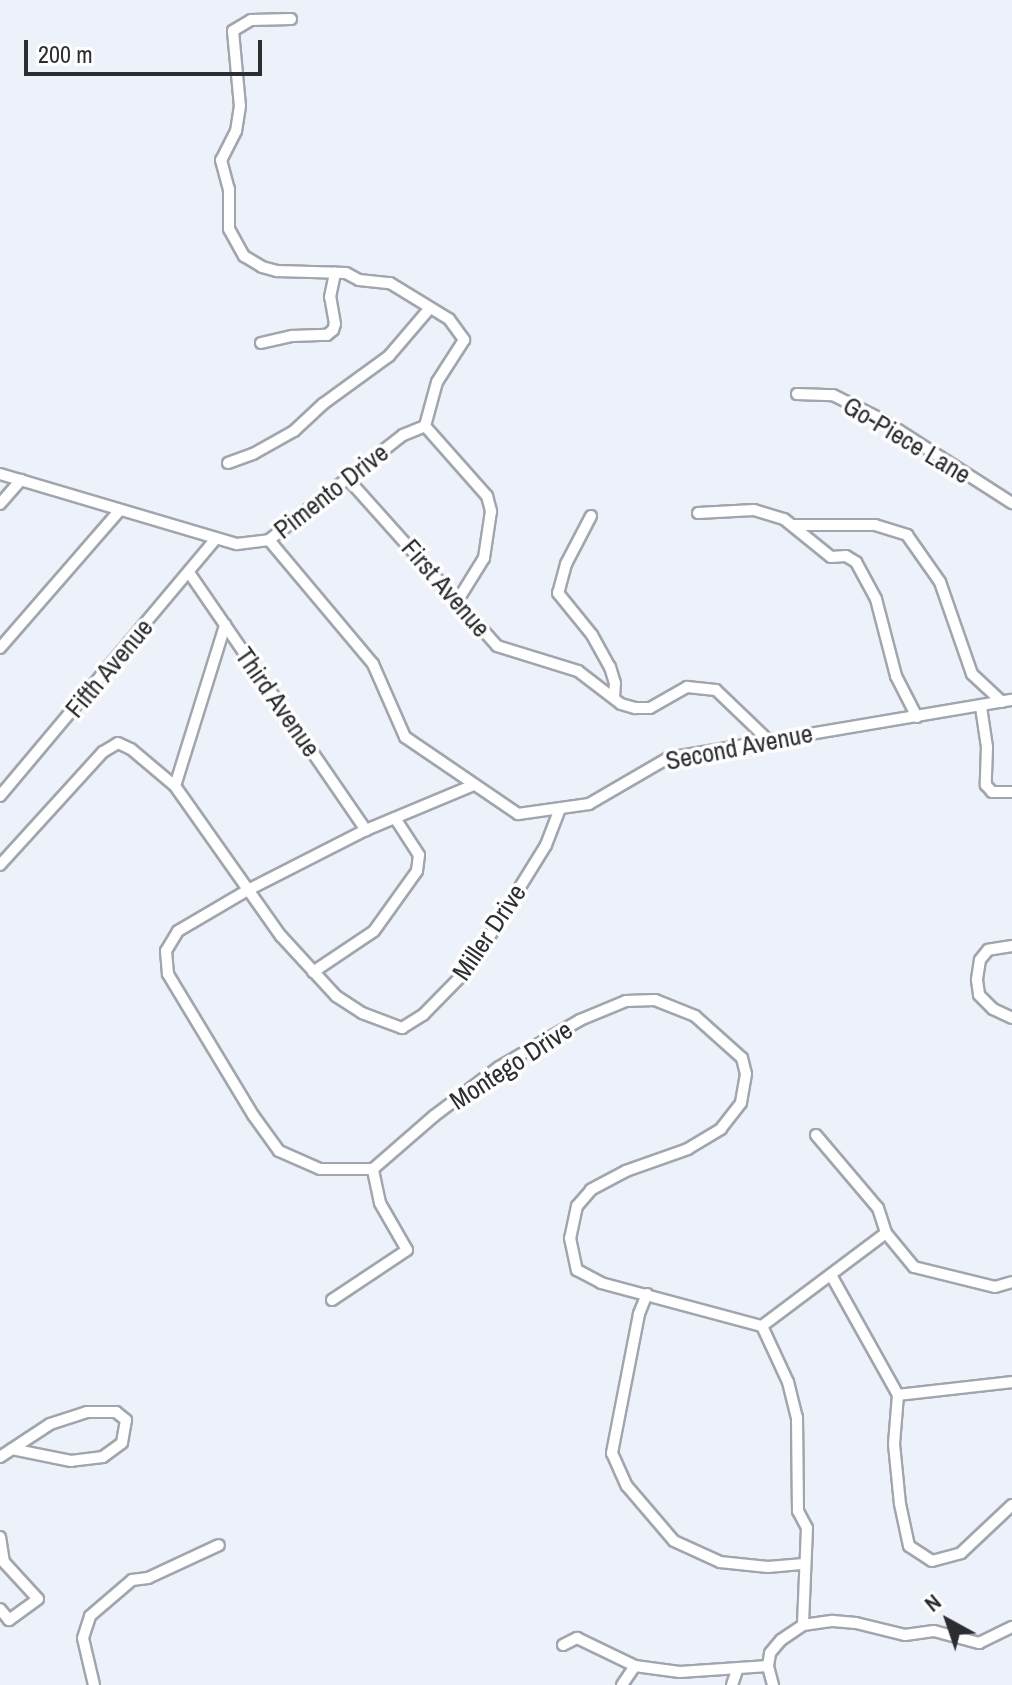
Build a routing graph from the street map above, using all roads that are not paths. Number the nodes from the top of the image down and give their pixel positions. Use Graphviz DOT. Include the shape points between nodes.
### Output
graph roads {
  1 [pos="291,19"];
  2 [pos="335,273"];
  3 [pos="430,308"];
  4 [pos="261,343"];
  5 [pos="797,394"];
  6 [pos="425,426"];
  7 [pos="228,463"];
  8 [pos="0,474"];
  9 [pos="347,478"];
  10 [pos="21,480"];
  11 [pos="1012,503"];
  12 [pos="0,504"];
  13 [pos="120,510"];
  14 [pos="698,513"];
  15 [pos="591,516"];
  16 [pos="792,525"];
  17 [pos="216,539"];
  18 [pos="269,540"];
  19 [pos="190,574"];
  20 [pos="458,600"];
  21 [pos="225,625"];
  22 [pos="0,648"];
  23 [pos="614,697"];
  24 [pos="1007,701"];
  25 [pos="981,707"];
  26 [pos="917,717"];
  27 [pos="766,738"];
  28 [pos="175,786"];
  29 [pos="471,786"];
  30 [pos="1012,792"];
  31 [pos="0,796"];
  32 [pos="560,809"];
  33 [pos="395,818"];
  34 [pos="366,830"];
  35 [pos="0,865"];
  36 [pos="248,890"];
  37 [pos="1012,946"];
  38 [pos="313,972"];
  39 [pos="1012,1018"];
  40 [pos="816,1135"];
  41 [pos="373,1169"];
  42 [pos="886,1233"];
  43 [pos="831,1275"];
  44 [pos="1012,1282"];
  45 [pos="647,1294"];
  46 [pos="332,1300"];
  47 [pos="762,1326"];
  48 [pos="1012,1382"];
  49 [pos="898,1395"];
  50 [pos="12,1449"];
  51 [pos="0,1457"];
  52 [pos="1012,1505"];
  53 [pos="0,1537"];
  54 [pos="219,1545"];
  55 [pos="804,1564"];
  56 [pos="0,1609"];
  57 [pos="803,1625"];
  58 [pos="1012,1627"];
  59 [pos="563,1645"];
  60 [pos="635,1666"];
  61 [pos="768,1666"];
  62 [pos="738,1668"];
  63 [pos="94,1685"];
  64 [pos="622,1685"];
  65 [pos="732,1685"];
  66 [pos="773,1685"];
  1 -- 2 [label="street" via="251,20 233,31 240,106 236,131 221,160 229,189 229,229 244,256 262,267"];
  2 -- 3 [label="street" via="390,283"];
  2 -- 4 [label="street" via="330,297 333,330"];
  3 -- 6 [label="street" via="449,319 464,340 437,382"];
  3 -- 7 [label="street" via="389,356 294,431"];
  5 -- 11 [label="street, Go-Piece Lane" via="833,395 881,419"];
  6 -- 9 [label="street, Pimento Drive" via="403,435"];
  6 -- 20 [label="street" via="487,496 491,511 484,558"];
  8 -- 10 [label="street, Pimento Drive"];
  9 -- 18 [label="street, Pimento Drive"];
  9 -- 20 [label="street, First Avenue"];
  10 -- 12 [label="street"];
  10 -- 13 [label="street, Pimento Drive"];
  13 -- 17 [label="street, Pimento Drive"];
  13 -- 22 [label="street"];
  14 -- 16 [label="street" via="754,510"];
  15 -- 23 [label="street" via="566,564 558,593 610,667"];
  16 -- 24 [label="street" via="875,525 907,535 940,582 972,674"];
  16 -- 26 [label="street" via="831,557 846,556 863,568 886,629 896,676"];
  17 -- 18 [label="street, Pimento Drive" via="237,544"];
  17 -- 19 [label="street, Fifth Avenue"];
  18 -- 29 [label="street, Second Avenue" via="373,664 405,737"];
  19 -- 21 [label="street, Third Avenue"];
  19 -- 31 [label="street, Fifth Avenue"];
  20 -- 23 [label="street, First Avenue" via="497,646 578,671"];
  21 -- 28 [label="street"];
  21 -- 34 [label="street, Third Avenue"];
  23 -- 27 [label="street, First Avenue" via="643,709 687,687 716,690"];
  24 -- 25 [label="street, Second Avenue"];
  25 -- 26 [label="street, Second Avenue"];
  25 -- 30 [label="street" via="986,785 992,792"];
  26 -- 27 [label="street, Second Avenue"];
  27 -- 32 [label="street, Second Avenue" via="668,758 604,798"];
  28 -- 35 [label="street" via="118,743 103,752"];
  28 -- 36 [label="street"];
  29 -- 32 [label="street, Second Avenue" via="518,814"];
  29 -- 33 [label="street"];
  32 -- 38 [label="street, Miller Drive" via="546,845 476,959 423,1015 402,1028 362,1013"];
  33 -- 34 [label="street"];
  33 -- 38 [label="street" via="419,855 417,871 374,931"];
  34 -- 36 [label="street"];
  36 -- 38 [label="street"];
  36 -- 41 [label="street" via="178,931 166,951 168,974 279,1151 320,1169"];
  37 -- 39 [label="street" via="988,950 980,960 977,980 979,995"];
  40 -- 42 [label="street" via="878,1208"];
  41 -- 45 [label="street, Montego Drive" via="499,1067 580,1020 641,1000 695,1016 742,1058 746,1074 741,1103 721,1129 699,1142 591,1190 577,1206 570,1238 577,1270 601,1283"];
  41 -- 46 [label="street" via="380,1203 407,1250"];
  42 -- 43 [label="street"];
  42 -- 44 [label="street" via="914,1267 995,1287"];
  43 -- 47 [label="street"];
  43 -- 49 [label="street"];
  45 -- 47 [label="street"];
  45 -- 55 [label="street" via="612,1453 627,1486 674,1541 720,1562"];
  47 -- 55 [label="street" via="788,1382 797,1417 798,1511 807,1528"];
  48 -- 49 [label="street"];
  49 -- 52 [label="street" via="894,1444 909,1546 932,1561 961,1553"];
  50 -- 50 [label="street" via="71,1461 103,1457 122,1443 126,1420 116,1412 87,1412 50,1424"];
  50 -- 51 [label="street"];
  53 -- 56 [label="street" via="4,1562 38,1599 9,1620"];
  54 -- 63 [label="street" via="148,1578 132,1580 90,1616 83,1638"];
  55 -- 57 [label="street"];
  57 -- 58 [label="street" via="856,1623 905,1635 934,1631 979,1643"];
  57 -- 61 [label="street" via="781,1640 770,1653"];
  59 -- 60 [label="street" via="585,1640"];
  60 -- 62 [label="street" via="680,1672"];
  60 -- 64 [label="street"];
  61 -- 62 [label="street"];
  61 -- 66 [label="street"];
  62 -- 65 [label="street"];
}
